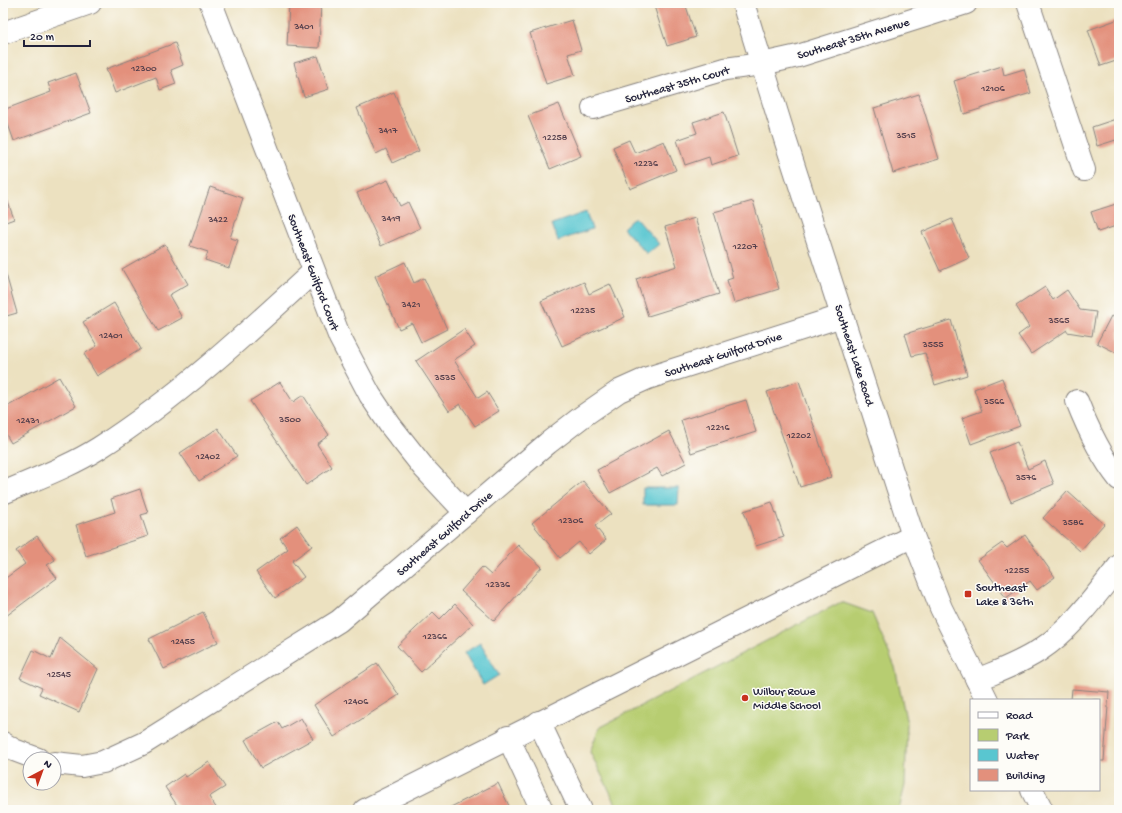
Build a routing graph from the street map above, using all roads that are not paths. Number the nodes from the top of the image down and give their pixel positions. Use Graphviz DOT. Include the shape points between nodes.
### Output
graph roads {
  1 [pos="90,3"];
  2 [pos="211,3"];
  3 [pos="743,3"];
  4 [pos="966,3"];
  5 [pos="1028,3"];
  6 [pos="3,33"];
  7 [pos="762,64"];
  8 [pos="593,108"];
  9 [pos="1084,170"];
  10 [pos="314,272"];
  11 [pos="842,316"];
  12 [pos="1076,401"];
  13 [pos="1119,479"];
  14 [pos="3,493"];
  15 [pos="466,513"];
  16 [pos="913,536"];
  17 [pos="1119,566"];
  18 [pos="977,680"];
  19 [pos="986,699"];
  20 [pos="539,722"];
  21 [pos="508,737"];
  22 [pos="3,743"];
  23 [pos="22,753"];
  24 [pos="62,764"];
  25 [pos="1032,791"];
  26 [pos="365,810"];
  27 [pos="542,810"];
  28 [pos="581,810"];
  29 [pos="1042,810"];
  1 -- 6 [label="street"];
  2 -- 10 [label="street, Southeast Guilford Court"];
  3 -- 7 [label="street, Southeast Lake Road"];
  4 -- 7 [label="street, Southeast 35th Avenue" via="798,56"];
  5 -- 9 [label="street"];
  7 -- 8 [label="street, Southeast 35th Court" via="725,69"];
  7 -- 11 [label="street, Southeast Lake Road"];
  10 -- 14 [label="street" via="263,319 138,421 98,449"];
  10 -- 15 [label="street, Southeast Guilford Court" via="340,338 370,395 424,468"];
  11 -- 15 [label="street, Southeast Guilford Drive" via="648,378 619,391 548,443"];
  11 -- 16 [label="street, Southeast Lake Road"];
  12 -- 13 [label="street" via="1088,431"];
  15 -- 24 [label="street, Southeast Guilford Drive" via="339,621 144,743 103,762 82,766"];
  16 -- 18 [label="street, Southeast Lake Road" via="941,608"];
  16 -- 20 [label="street"];
  17 -- 18 [label="street" via="1058,637 1039,651"];
  18 -- 19 [label="street, Southeast Lake Road"];
  20 -- 21 [label="street"];
  20 -- 28 [label="street"];
  21 -- 26 [label="street"];
  21 -- 27 [label="street"];
  22 -- 23 [label="street"];
  25 -- 29 [label="street"];
}
